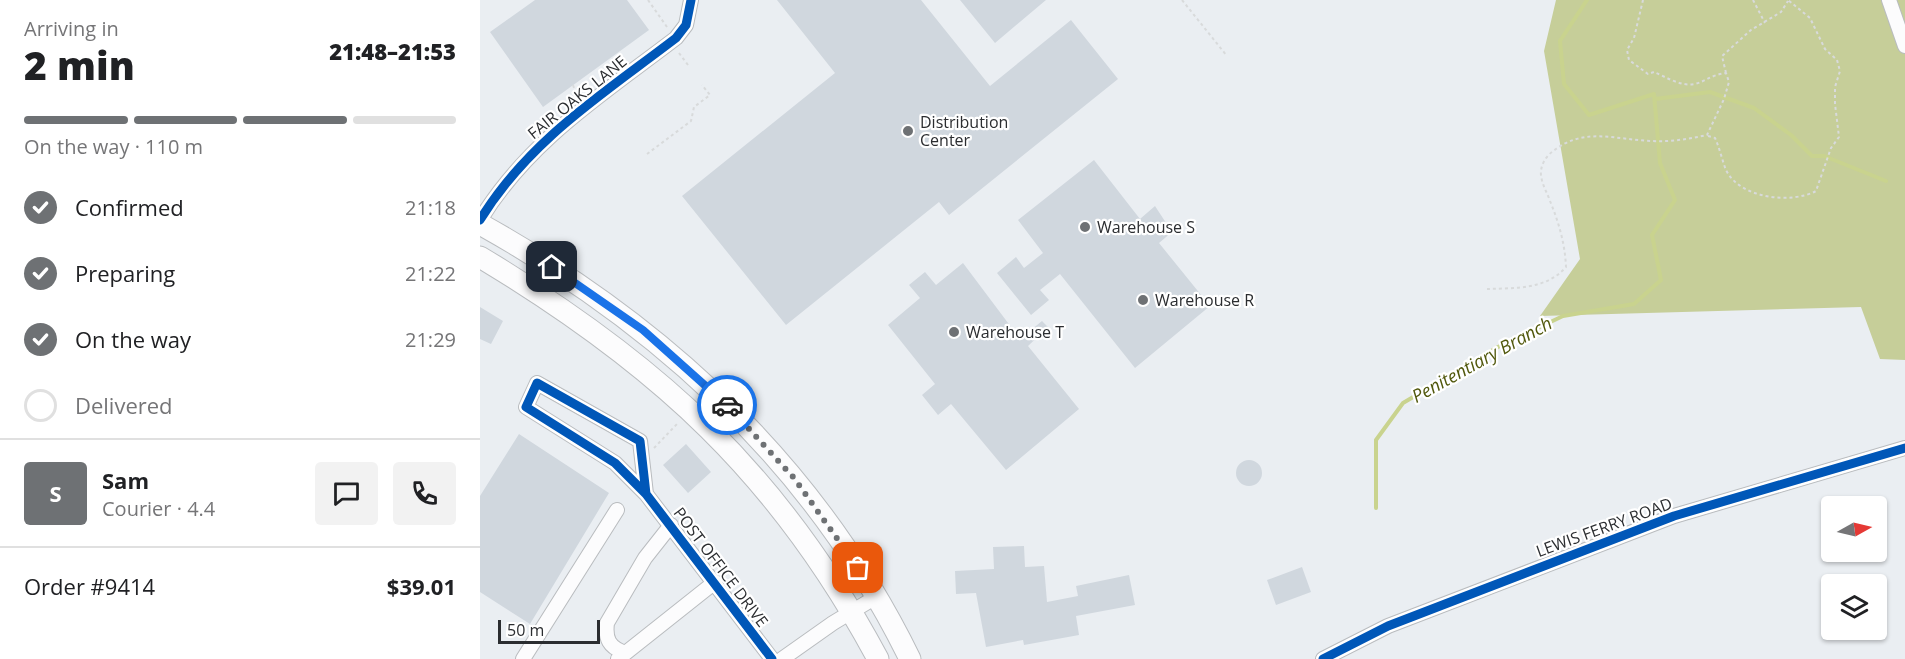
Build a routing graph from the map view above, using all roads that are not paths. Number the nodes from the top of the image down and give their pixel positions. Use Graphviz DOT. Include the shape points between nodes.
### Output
graph roads {
  1 [pos="691,0"];
  2 [pos="1889,0"];
  3 [pos="1905,46"];
  4 [pos="480,222"];
  5 [pos="480,257"];
  6 [pos="1905,448"];
  7 [pos="646,494"];
  8 [pos="617,510"];
  9 [pos="671,525"];
  10 [pos="715,582"];
  11 [pos="876,597"];
  12 [pos="852,613"];
  13 [pos="621,656"];
  14 [pos="523,659"];
  15 [pos="772,659"];
  16 [pos="782,659"];
  17 [pos="878,659"];
  18 [pos="910,659"];
  19 [pos="1323,659"];
  1 -- 4 [label="street, FAIR OAKS LANE" via="686,25 676,44 549,136 512,173"];
  2 -- 3 [label="street"];
  4 -- 11 [label="highway" via="605,302 700,379 794,478"];
  5 -- 12 [label="highway" via="584,322 689,407 784,512"];
  6 -- 19 [label="street, LEWIS FERRY ROAD" via="1674,516 1388,626"];
  7 -- 7 [label="street, POST OFFICE DRIVE" via="615,464 526,407 537,383 640,441"];
  7 -- 9 [label="street, POST OFFICE DRIVE"];
  8 -- 14 [label="street"];
  9 -- 10 [label="street, POST OFFICE DRIVE"];
  9 -- 13 [label="street" via="645,558 607,623 605,635 609,645"];
  10 -- 13 [label="street"];
  10 -- 15 [label="street, POST OFFICE DRIVE"];
  11 -- 12 [label="street"];
  11 -- 18 [label="highway"];
  12 -- 16 [label="street"];
  12 -- 17 [label="highway"];
}
